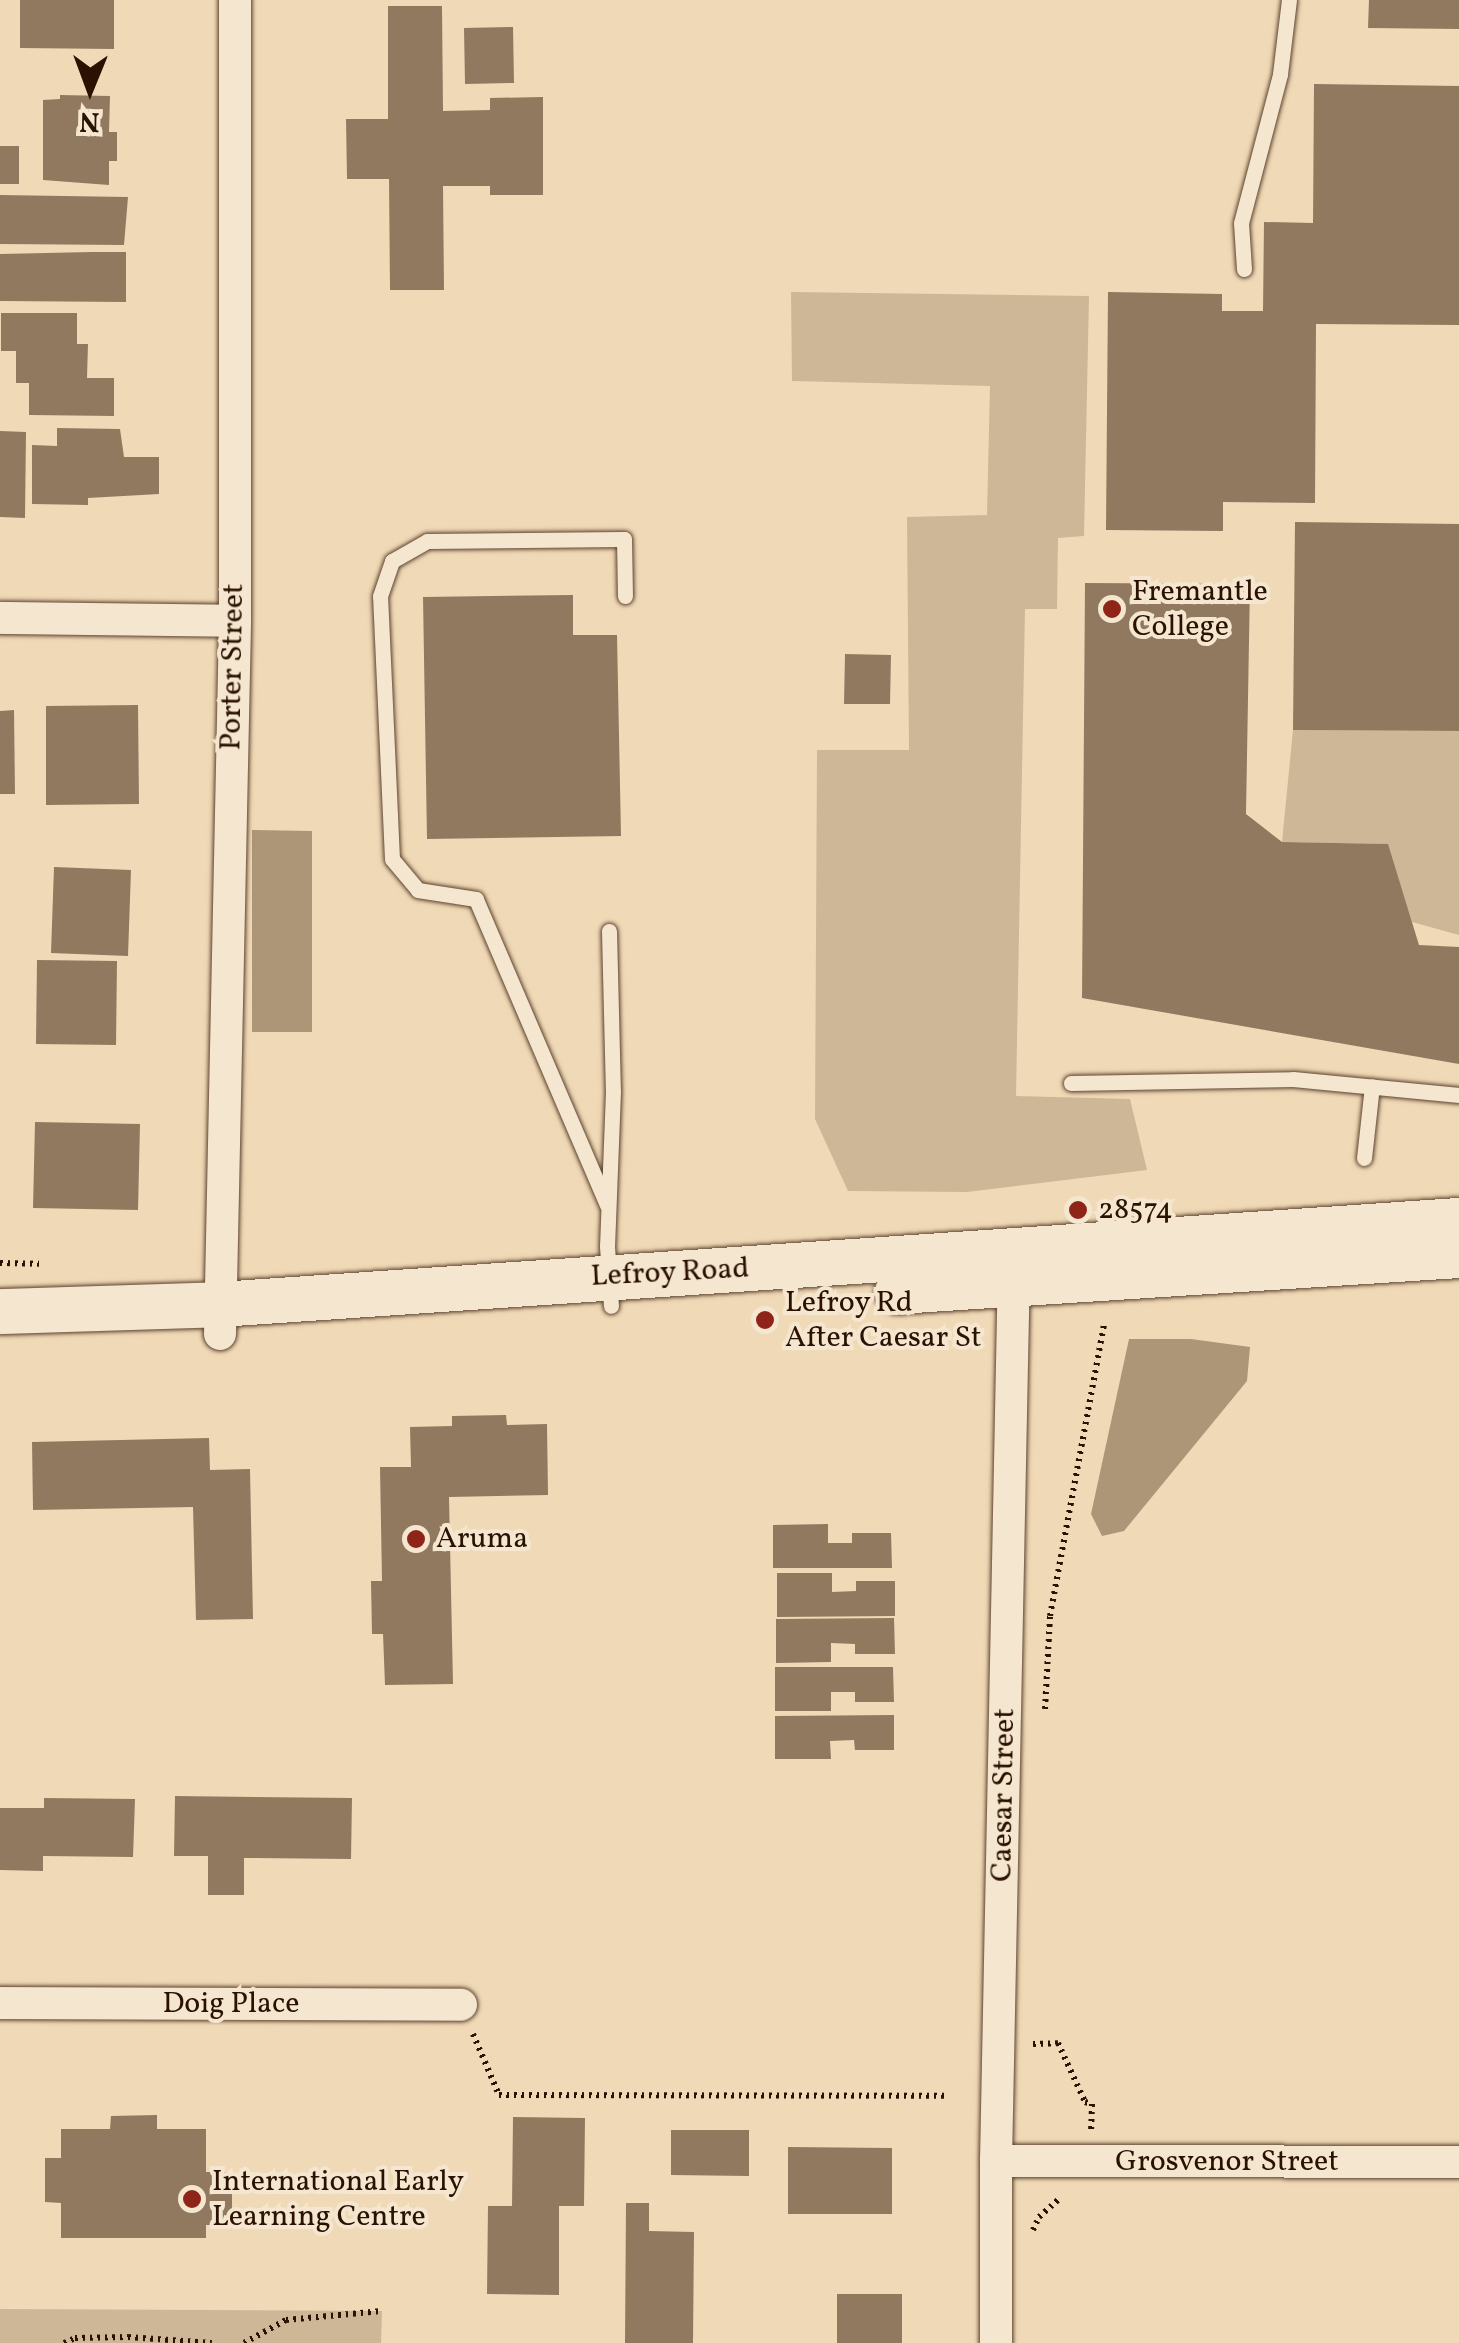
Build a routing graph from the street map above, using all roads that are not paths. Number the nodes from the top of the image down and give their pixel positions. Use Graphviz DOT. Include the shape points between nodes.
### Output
graph roads {
  1 [pos="235,0"];
  2 [pos="1289,0"];
  3 [pos="1244,269"];
  4 [pos="625,596"];
  5 [pos="0,618"];
  6 [pos="235,622"];
  7 [pos="609,931"];
  8 [pos="1071,1083"];
  9 [pos="1372,1086"];
  10 [pos="1459,1095"];
  11 [pos="1364,1158"];
  12 [pos="607,1205"];
  13 [pos="1459,1220"];
  14 [pos="1459,1255"];
  15 [pos="1014,1265"];
  16 [pos="610,1291"];
  17 [pos="0,1311"];
  18 [pos="220,1319"];
  19 [pos="0,1336"];
  20 [pos="0,2003"];
  21 [pos="461,2005"];
  22 [pos="996,2161"];
  23 [pos="1459,2162"];
  24 [pos="996,2343"];
  1 -- 6 [label="street, Porter Street"];
  2 -- 3 [label="lane" via="1280,74 1242,223"];
  4 -- 12 [label="lane" via="624,539 427,541 392,561 380,596 392,859 418,890 476,899"];
  5 -- 6 [label="street"];
  6 -- 18 [label="street, Porter Street"];
  7 -- 12 [label="lane" via="614,1091"];
  8 -- 9 [label="lane" via="1275,1078"];
  9 -- 10 [label="lane"];
  9 -- 11 [label="lane"];
  12 -- 16 [label="lane"];
  13 -- 15 [label="street, Lefroy Road"];
  14 -- 15 [label="street, Lefroy Road"];
  15 -- 16 [label="street, Lefroy Road"];
  15 -- 22 [label="street, Caesar Street"];
  16 -- 18 [label="street, Lefroy Road"];
  17 -- 18 [label="street, Lefroy Road"];
  18 -- 19 [label="street, Lefroy Road"];
  20 -- 21 [label="street, Doig Place"];
  22 -- 23 [label="street, Grosvenor Street"];
  22 -- 24 [label="street, Caesar Street"];
}
